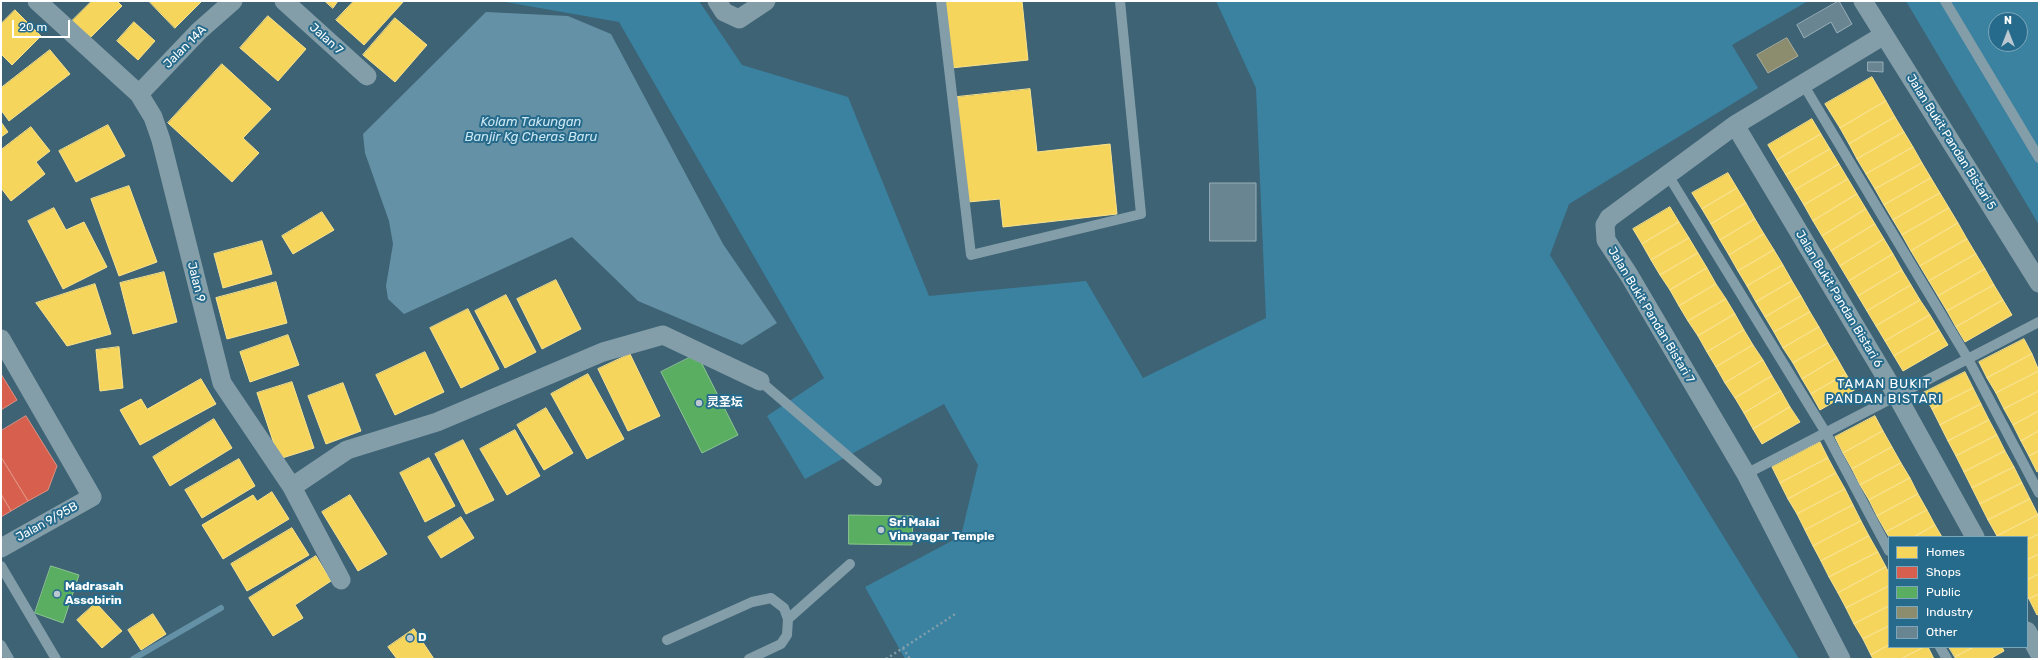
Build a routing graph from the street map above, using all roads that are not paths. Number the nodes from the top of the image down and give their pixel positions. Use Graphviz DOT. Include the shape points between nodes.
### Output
graph roads {
  1 [pos="37,1"];
  2 [pos="233,1"];
  3 [pos="284,1"];
  4 [pos="717,1"];
  5 [pos="766,1"];
  6 [pos="941,1"];
  7 [pos="1120,1"];
  8 [pos="1863,1"];
  9 [pos="1945,1"];
  10 [pos="1884,35"];
  11 [pos="367,76"];
  12 [pos="1803,84"];
  13 [pos="139,94"];
  14 [pos="1735,126"];
  15 [pos="2039,158"];
  16 [pos="1668,175"];
  17 [pos="2039,284"];
  18 [pos="2039,322"];
  19 [pos="1,339"];
  20 [pos="1968,359"];
  21 [pos="760,381"];
  22 [pos="1897,396"];
  23 [pos="1826,433"];
  24 [pos="1746,474"];
  25 [pos="877,481"];
  26 [pos="292,487"];
  27 [pos="2039,493"];
  28 [pos="1974,536"];
  29 [pos="1,548"];
  30 [pos="1888,549"];
  31 [pos="850,564"];
  32 [pos="1,566"];
  33 [pos="341,580"];
  34 [pos="788,620"];
  35 [pos="2028,633"];
  36 [pos="667,640"];
  37 [pos="1,645"];
  38 [pos="1941,648"];
  39 [pos="2039,653"];
  40 [pos="9,659"];
  41 [pos="56,659"];
  42 [pos="749,659"];
  43 [pos="1841,659"];
  44 [pos="1947,659"];
  1 -- 13 [label="street, Jalan 9"];
  2 -- 13 [label="street, Jalan 14A" via="199,31"];
  3 -- 11 [label="street, Jalan 7"];
  4 -- 5 [label="street" via="724,12 739,19"];
  6 -- 7 [label="lane" via="971,255 1141,214"];
  8 -- 10 [label="street, Jalan Bukit Pandan Bistari 5"];
  9 -- 15 [label="lane"];
  10 -- 12 [label="street, Jalan Bukit Pandan Bistari 7"];
  10 -- 17 [label="street, Jalan Bukit Pandan Bistari 5"];
  12 -- 14 [label="street, Jalan Bukit Pandan Bistari 7"];
  12 -- 20 [label="lane"];
  13 -- 26 [label="street, Jalan 9" via="161,140 222,383"];
  14 -- 16 [label="street, Jalan Bukit Pandan Bistari 7"];
  14 -- 22 [label="street, Jalan Bukit Pandan Bistari 6"];
  16 -- 23 [label="lane"];
  16 -- 24 [label="street, Jalan Bukit Pandan Bistari 7" via="1609,218 1605,225 1606,240"];
  18 -- 20 [label="lane"];
  19 -- 29 [label="street, Jalan 9/95B" via="92,496"];
  20 -- 22 [label="lane"];
  20 -- 27 [label="lane"];
  21 -- 25 [label="lane"];
  21 -- 26 [label="street" via="663,336 603,352 437,422 347,450"];
  22 -- 23 [label="lane"];
  22 -- 28 [label="street, Jalan Bukit Pandan Bistari 6"];
  23 -- 24 [label="lane"];
  23 -- 30 [label="lane"];
  24 -- 43 [label="street, Jalan Bukit Pandan Bistari 7"];
  26 -- 33 [label="street, Jalan 9"];
  31 -- 34 [label="lane"];
  32 -- 41 [label="lane"];
  34 -- 36 [label="lane" via="784,608 771,598 752,602"];
  34 -- 42 [label="lane" via="787,634 781,644"];
  35 -- 39 [label="street"];
  37 -- 40 [label="lane"];
  38 -- 44 [label="lane"];
}
